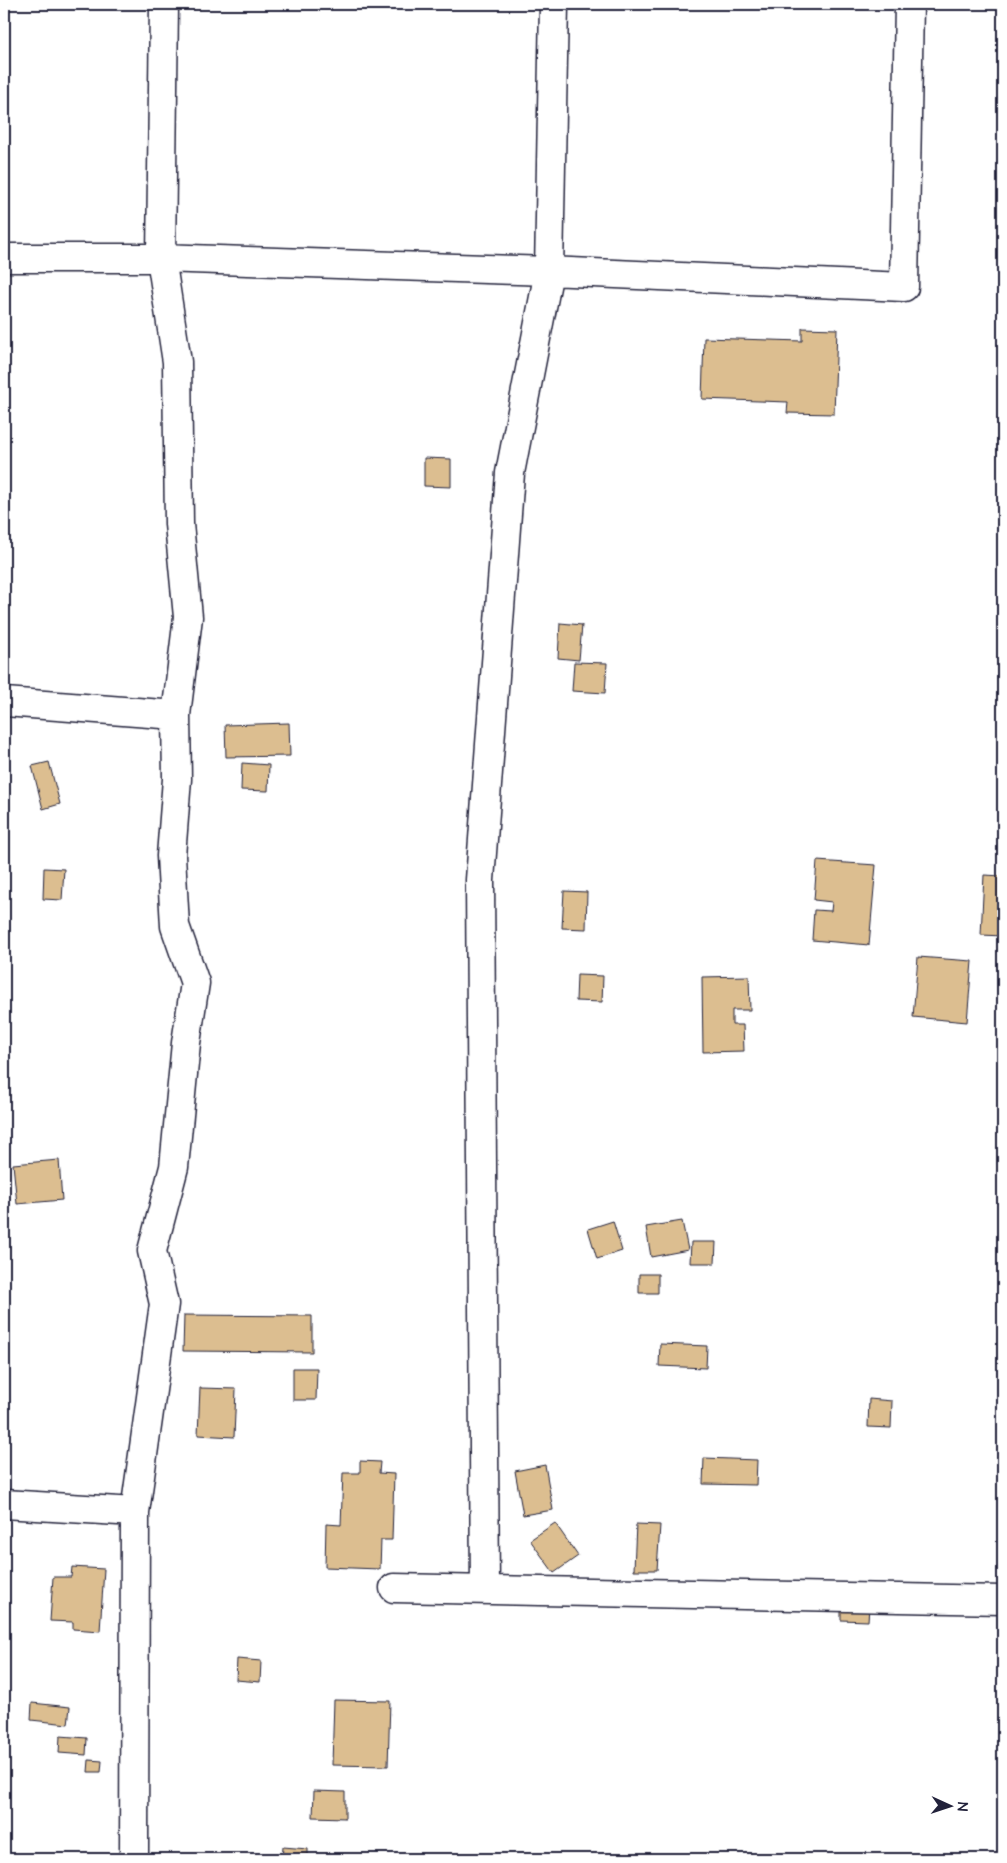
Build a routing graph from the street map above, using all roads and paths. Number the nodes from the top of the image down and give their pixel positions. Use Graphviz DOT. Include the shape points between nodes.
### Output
graph roads {
  1 [pos="164,4"];
  2 [pos="554,4"];
  3 [pos="910,4"];
  4 [pos="4,258"];
  5 [pos="161,258"];
  6 [pos="549,271"];
  7 [pos="5,702"];
  8 [pos="176,715"];
  9 [pos="4,1504"];
  10 [pos="135,1512"];
  11 [pos="394,1588"];
  12 [pos="484,1590"];
  13 [pos="1003,1600"];
  14 [pos="134,1859"];
  1 -- 5 [label="street"];
  2 -- 6 [label="street"];
  3 -- 6 [label="street" via="904,287"];
  4 -- 5 [label="street"];
  5 -- 6 [label="street"];
  5 -- 8 [label="street" via="176,362 179,524 188,617"];
  6 -- 12 [label="street" via="510,473 480,880"];
  7 -- 8 [label="street"];
  8 -- 10 [label="street" via="177,778 172,856 175,926 195,983 174,1167 152,1251 164,1304"];
  9 -- 10 [label="street"];
  10 -- 14 [label="street"];
  11 -- 12 [label="street"];
  12 -- 13 [label="street"];
}
